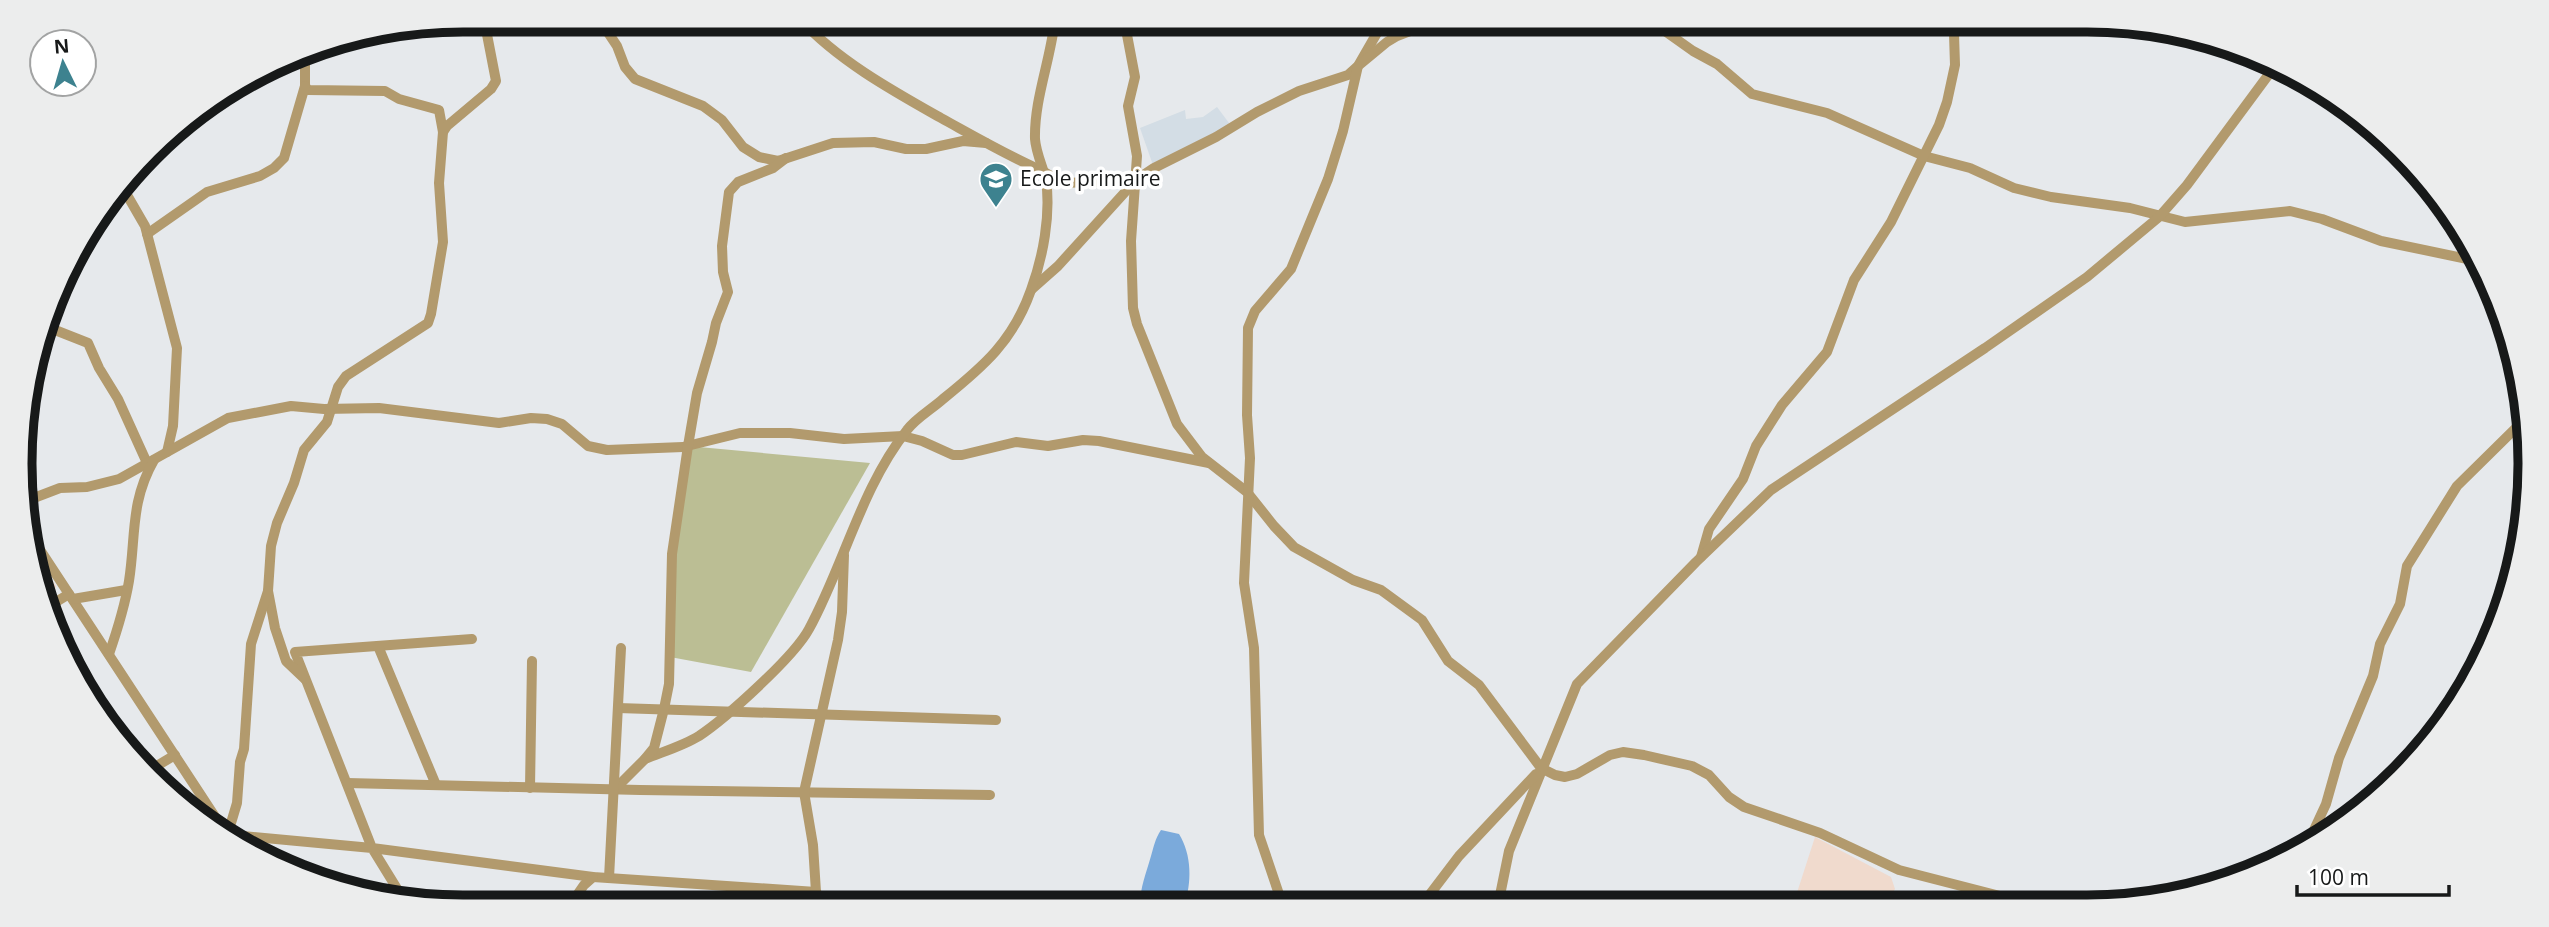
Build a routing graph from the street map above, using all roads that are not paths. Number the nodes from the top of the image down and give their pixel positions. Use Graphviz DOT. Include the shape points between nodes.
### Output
graph roads {
  1 [pos="487,32"];
  2 [pos="608,32"];
  3 [pos="811,32"];
  4 [pos="1054,32"];
  5 [pos="1126,32"];
  6 [pos="1378,32"];
  7 [pos="1410,32"];
  8 [pos="1666,32"];
  9 [pos="1953,32"];
  10 [pos="305,61"];
  11 [pos="1358,66"];
  12 [pos="2270,73"];
  13 [pos="305,86"];
  14 [pos="443,132"];
  15 [pos="986,143"];
  16 [pos="1924,156"];
  17 [pos="786,158"];
  18 [pos="1043,171"];
  19 [pos="1136,180"];
  20 [pos="127,194"];
  21 [pos="2159,216"];
  22 [pos="147,234"];
  23 [pos="2466,259"];
  24 [pos="1032,289"];
  25 [pos="53,330"];
  26 [pos="332,409"];
  27 [pos="2516,428"];
  28 [pos="903,436"];
  29 [pos="688,446"];
  30 [pos="167,452"];
  31 [pos="151,461"];
  32 [pos="1209,463"];
  33 [pos="1247,492"];
  34 [pos="33,498"];
  35 [pos="40,550"];
  36 [pos="845,550"];
  37 [pos="1701,557"];
  38 [pos="127,590"];
  39 [pos="268,591"];
  40 [pos="71,596"];
  41 [pos="55,604"];
  42 [pos="472,639"];
  43 [pos="378,646"];
  44 [pos="621,648"];
  45 [pos="108,654"];
  46 [pos="532,661"];
  47 [pos="306,679"];
  48 [pos="618,708"];
  49 [pos="664,709"];
  50 [pos="729,712"];
  51 [pos="821,715"];
  52 [pos="996,720"];
  53 [pos="175,755"];
  54 [pos="645,760"];
  55 [pos="156,767"];
  56 [pos="1541,768"];
  57 [pos="347,783"];
  58 [pos="436,785"];
  59 [pos="530,788"];
  60 [pos="614,790"];
  61 [pos="804,792"];
  62 [pos="990,795"];
  63 [pos="219,820"];
  64 [pos="230,827"];
  65 [pos="2314,831"];
  66 [pos="241,834"];
  67 [pos="372,848"];
  68 [pos="593,877"];
  69 [pos="610,878"];
  70 [pos="398,890"];
  71 [pos="816,892"];
  72 [pos="577,895"];
  73 [pos="812,895"];
  74 [pos="818,895"];
  75 [pos="1279,895"];
  76 [pos="1429,895"];
  77 [pos="1500,895"];
  78 [pos="1996,895"];
  1 -- 14 [label="street" via="496,81"];
  2 -- 17 [label="street" via="635,79 703,106 759,157"];
  3 -- 15 [label="street" via="885,86"];
  4 -- 18 [label="street" via="1035,141"];
  5 -- 19 [label="street" via="1135,77 1128,106 1137,156"];
  6 -- 11 [label="street"];
  7 -- 11 [label="street" via="1397,36"];
  8 -- 16 [label="street" via="1717,64 1752,94 1827,113"];
  9 -- 16 [label="street" via="1955,65 1947,102"];
  10 -- 13 [label="street"];
  11 -- 19 [label="street" via="1348,75 1299,91 1257,112"];
  11 -- 33 [label="street" via="1328,178 1290,269 1255,311 1248,328"];
  12 -- 21 [label="street"];
  13 -- 14 [label="street" via="308,90 385,91 439,110"];
  13 -- 22 [label="street" via="284,158 274,168 207,192"];
  14 -- 26 [label="street" via="439,183 443,242 428,323 346,376"];
  15 -- 17 [label="street" via="963,141 906,149 874,142 833,142"];
  15 -- 18 [label="street"];
  16 -- 21 [label="street" via="1970,168 2026,191"];
  16 -- 37 [label="street" via="1891,222 1854,280 1827,352 1782,405 1756,446 1743,479 1709,529"];
  17 -- 29 [label="street" via="738,182 729,192 722,246 728,292 696,393"];
  18 -- 19 [label="street" via="1065,183"];
  18 -- 24 [label="street" via="1047,202 1044,240"];
  19 -- 24 [label="street"];
  19 -- 32 [label="street" via="1131,242 1133,307 1177,424"];
  20 -- 22 [label="street"];
  21 -- 23 [label="street" via="2185,222 2291,211 2381,241"];
  21 -- 37 [label="street" via="2087,277 1771,490"];
  22 -- 30 [label="street" via="177,348"];
  24 -- 28 [label="street" via="1006,342"];
  25 -- 31 [label="street" via="88,343"];
  26 -- 29 [label="street" via="379,408 499,423 547,419 562,424 588,446 607,450"];
  26 -- 30 [label="street" via="291,406 228,418"];
  26 -- 39 [label="street" via="324,428 304,450 277,523"];
  27 -- 65 [label="street" via="2457,486 2407,566 2400,604 2380,644 2373,676"];
  28 -- 29 [label="street" via="844,439 740,433"];
  28 -- 32 [label="street" via="953,455 1016,442 1048,446 1083,440"];
  28 -- 36 [label="street" via="867,498"];
  29 -- 49 [label="street" via="673,554 669,684"];
  30 -- 31 [label="street"];
  31 -- 34 [label="street" via="119,479 60,488"];
  31 -- 38 [label="street" via="137,503"];
  32 -- 33 [label="street"];
  33 -- 56 [label="street" via="1294,547 1381,590 1422,620 1448,661 1479,685"];
  33 -- 75 [label="street" via="1244,583 1254,648 1259,835"];
  35 -- 40 [label="street"];
  36 -- 50 [label="street" via="808,632"];
  36 -- 51 [label="street" via="842,612"];
  37 -- 56 [label="street" via="1577,684"];
  38 -- 40 [label="street"];
  38 -- 45 [label="street"];
  39 -- 47 [label="street" via="286,661"];
  39 -- 64 [label="street" via="251,644 244,749"];
  40 -- 41 [label="street"];
  40 -- 45 [label="street"];
  42 -- 43 [label="street"];
  43 -- 47 [label="street" via="295,652"];
  43 -- 58 [label="street"];
  44 -- 48 [label="street"];
  45 -- 53 [label="street"];
  46 -- 59 [label="street"];
  47 -- 57 [label="street"];
  48 -- 49 [label="street"];
  48 -- 60 [label="street"];
  49 -- 50 [label="street"];
  49 -- 54 [label="street" via="654,747"];
  50 -- 51 [label="street"];
  50 -- 54 [label="street" via="697,737"];
  51 -- 52 [label="street"];
  51 -- 61 [label="street"];
  53 -- 55 [label="street"];
  53 -- 63 [label="street"];
  54 -- 60 [label="street"];
  56 -- 76 [label="street"];
  56 -- 77 [label="street" via="1508,851"];
  56 -- 78 [label="street" via="1555,775 1577,774 1623,752 1692,766 1744,807 1820,833 1899,870"];
  57 -- 58 [label="street"];
  57 -- 67 [label="street"];
  58 -- 59 [label="street"];
  59 -- 60 [label="street"];
  60 -- 61 [label="street"];
  60 -- 69 [label="street"];
  61 -- 62 [label="street"];
  61 -- 71 [label="street"];
  66 -- 67 [label="street"];
  67 -- 68 [label="street"];
  67 -- 70 [label="street"];
  68 -- 69 [label="street"];
  68 -- 72 [label="street"];
  69 -- 71 [label="street"];
  71 -- 73 [label="street"];
  71 -- 74 [label="street"];
}
